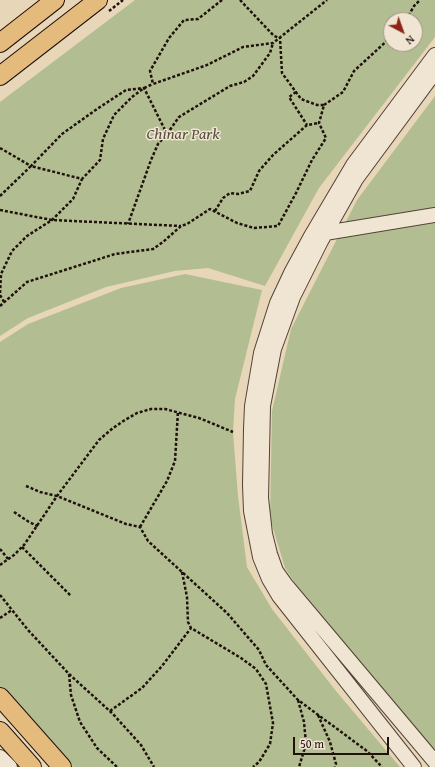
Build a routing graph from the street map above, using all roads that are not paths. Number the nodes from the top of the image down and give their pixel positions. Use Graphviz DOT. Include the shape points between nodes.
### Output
graph roads {
  1 [pos="55,0"];
  2 [pos="98,0"];
  3 [pos="0,43"];
  4 [pos="435,55"];
  5 [pos="435,72"];
  6 [pos="0,76"];
  7 [pos="435,214"];
  8 [pos="325,233"];
  9 [pos="0,697"];
  10 [pos="0,730"];
  11 [pos="0,757"];
  12 [pos="435,762"];
  13 [pos="10,767"];
  14 [pos="32,767"];
  15 [pos="62,767"];
  16 [pos="414,767"];
  1 -- 3 [label="main road"];
  2 -- 6 [label="main road"];
  4 -- 16 [label="street" via="353,165 292,271 277,303 261,353 252,406 251,429 251,511 260,557 269,579 279,596"];
  5 -- 8 [label="street" via="356,179"];
  7 -- 8 [label="street"];
  8 -- 12 [label="street" via="293,297 274,349 263,406 261,498 265,534 276,571 286,585"];
  9 -- 15 [label="main road"];
  10 -- 14 [label="main road"];
  11 -- 13 [label="street"];
}
